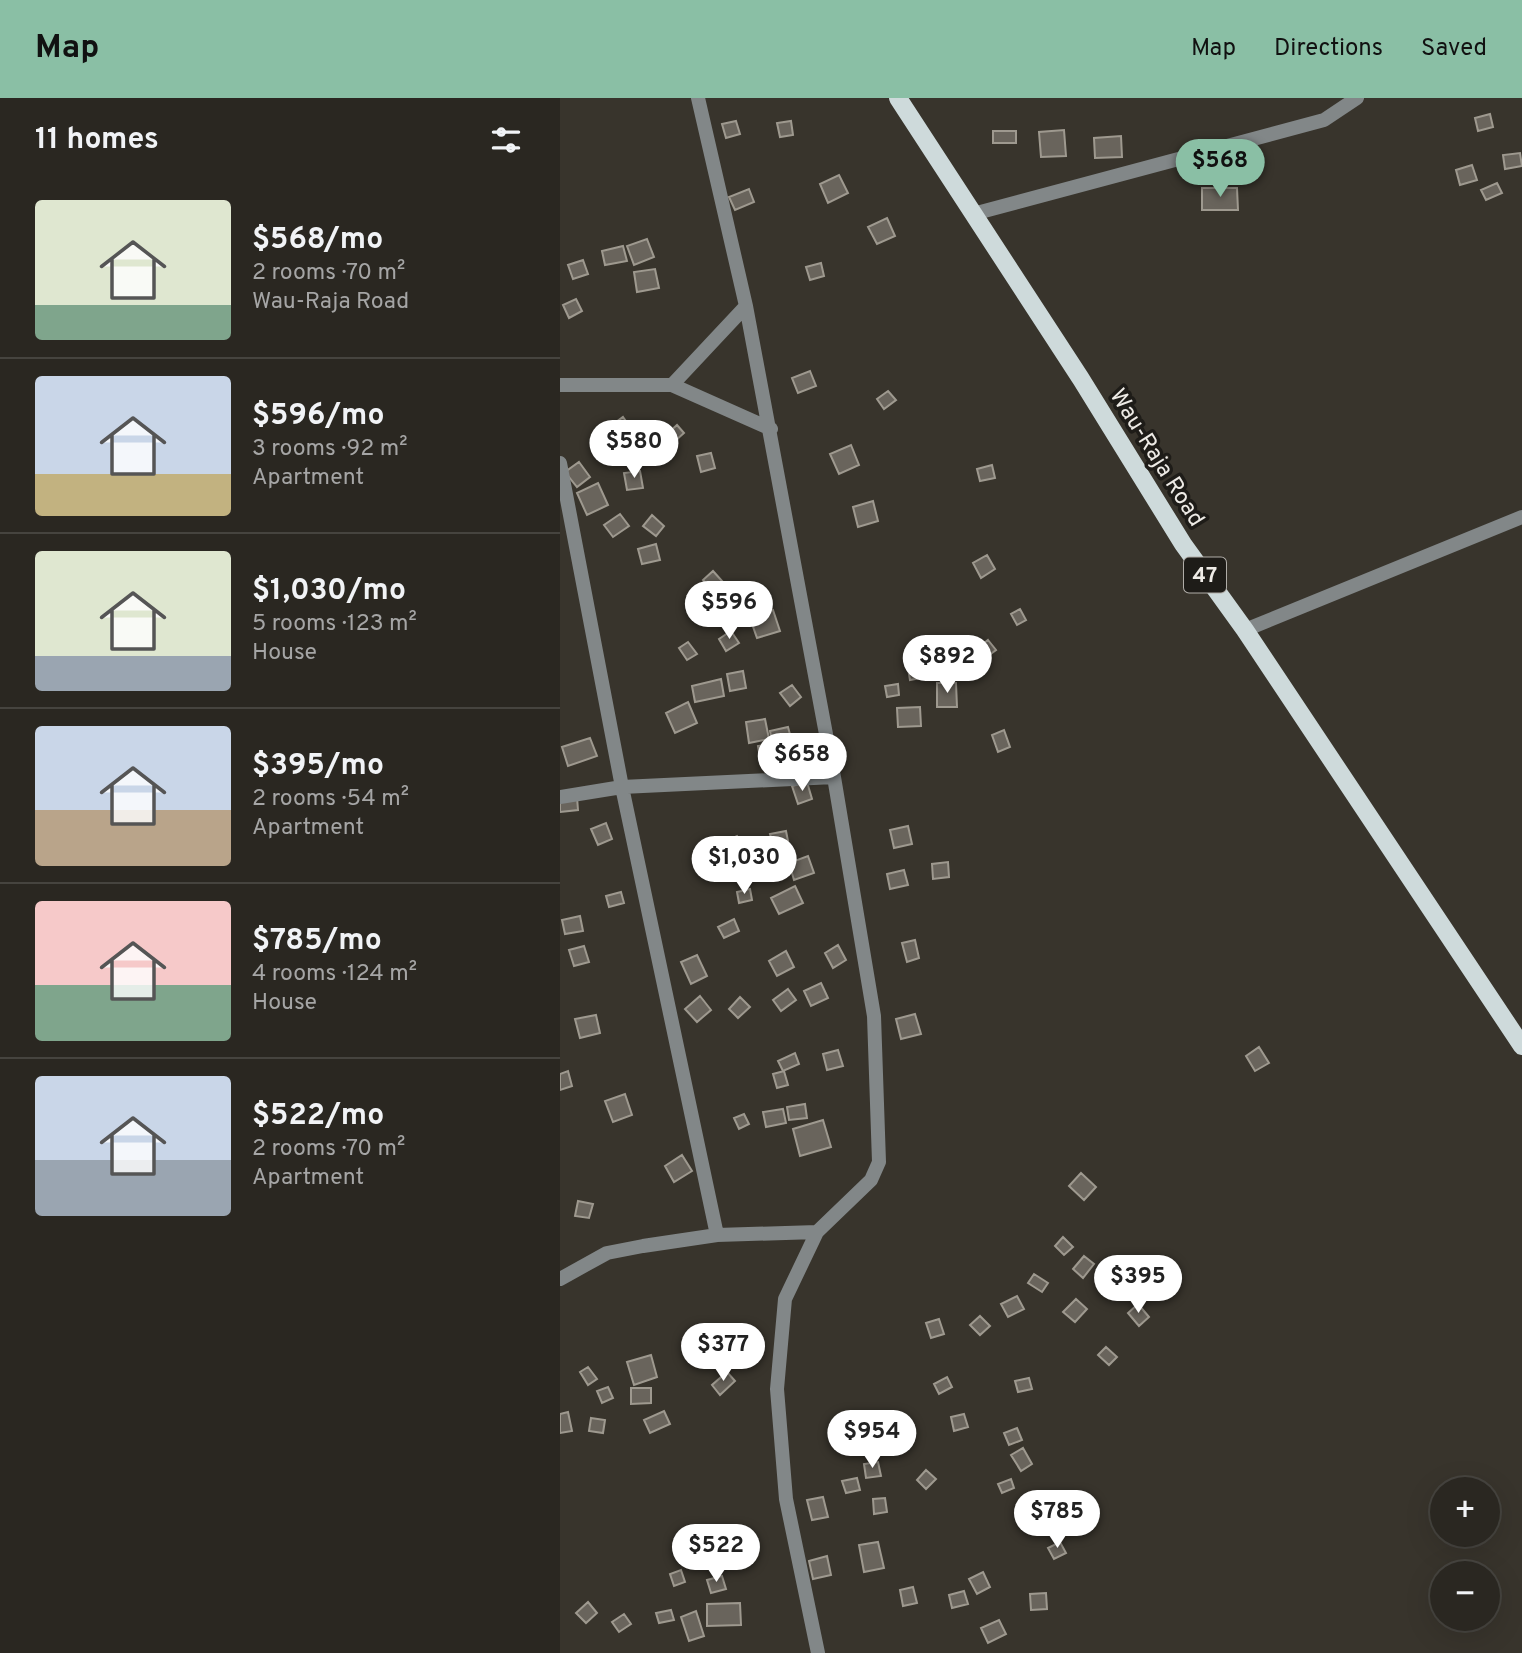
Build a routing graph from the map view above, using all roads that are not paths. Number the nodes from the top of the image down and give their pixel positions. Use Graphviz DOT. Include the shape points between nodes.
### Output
graph roads {
  1 [pos="698,98"];
  2 [pos="898,98"];
  3 [pos="1357,98"];
  4 [pos="973,214"];
  5 [pos="746,306"];
  6 [pos="560,385"];
  7 [pos="672,385"];
  8 [pos="771,429"];
  9 [pos="560,463"];
  10 [pos="1522,517"];
  11 [pos="1245,631"];
  12 [pos="834,777"];
  13 [pos="622,787"];
  14 [pos="560,797"];
  15 [pos="1522,1046"];
  16 [pos="817,1232"];
  17 [pos="717,1235"];
  18 [pos="560,1279"];
  19 [pos="818,1653"];
  1 -- 5 [label="street"];
  2 -- 4 [label="main road, Wau-Raja Road / 47"];
  3 -- 4 [label="street" via="1324,120"];
  4 -- 11 [label="main road, Wau-Raja Road / 47" via="1183,544"];
  5 -- 7 [label="street"];
  5 -- 8 [label="street"];
  6 -- 7 [label="street"];
  7 -- 8 [label="street"];
  8 -- 12 [label="street"];
  9 -- 13 [label="street"];
  10 -- 11 [label="street"];
  11 -- 15 [label="main road, Wau-Raja Road / 47"];
  12 -- 13 [label="street"];
  12 -- 16 [label="street" via="874,1016 880,1162 871,1180"];
  13 -- 14 [label="street"];
  13 -- 17 [label="street"];
  16 -- 17 [label="street"];
  16 -- 19 [label="street" via="785,1299 777,1389 786,1499"];
  17 -- 18 [label="street" via="607,1253"];
}
